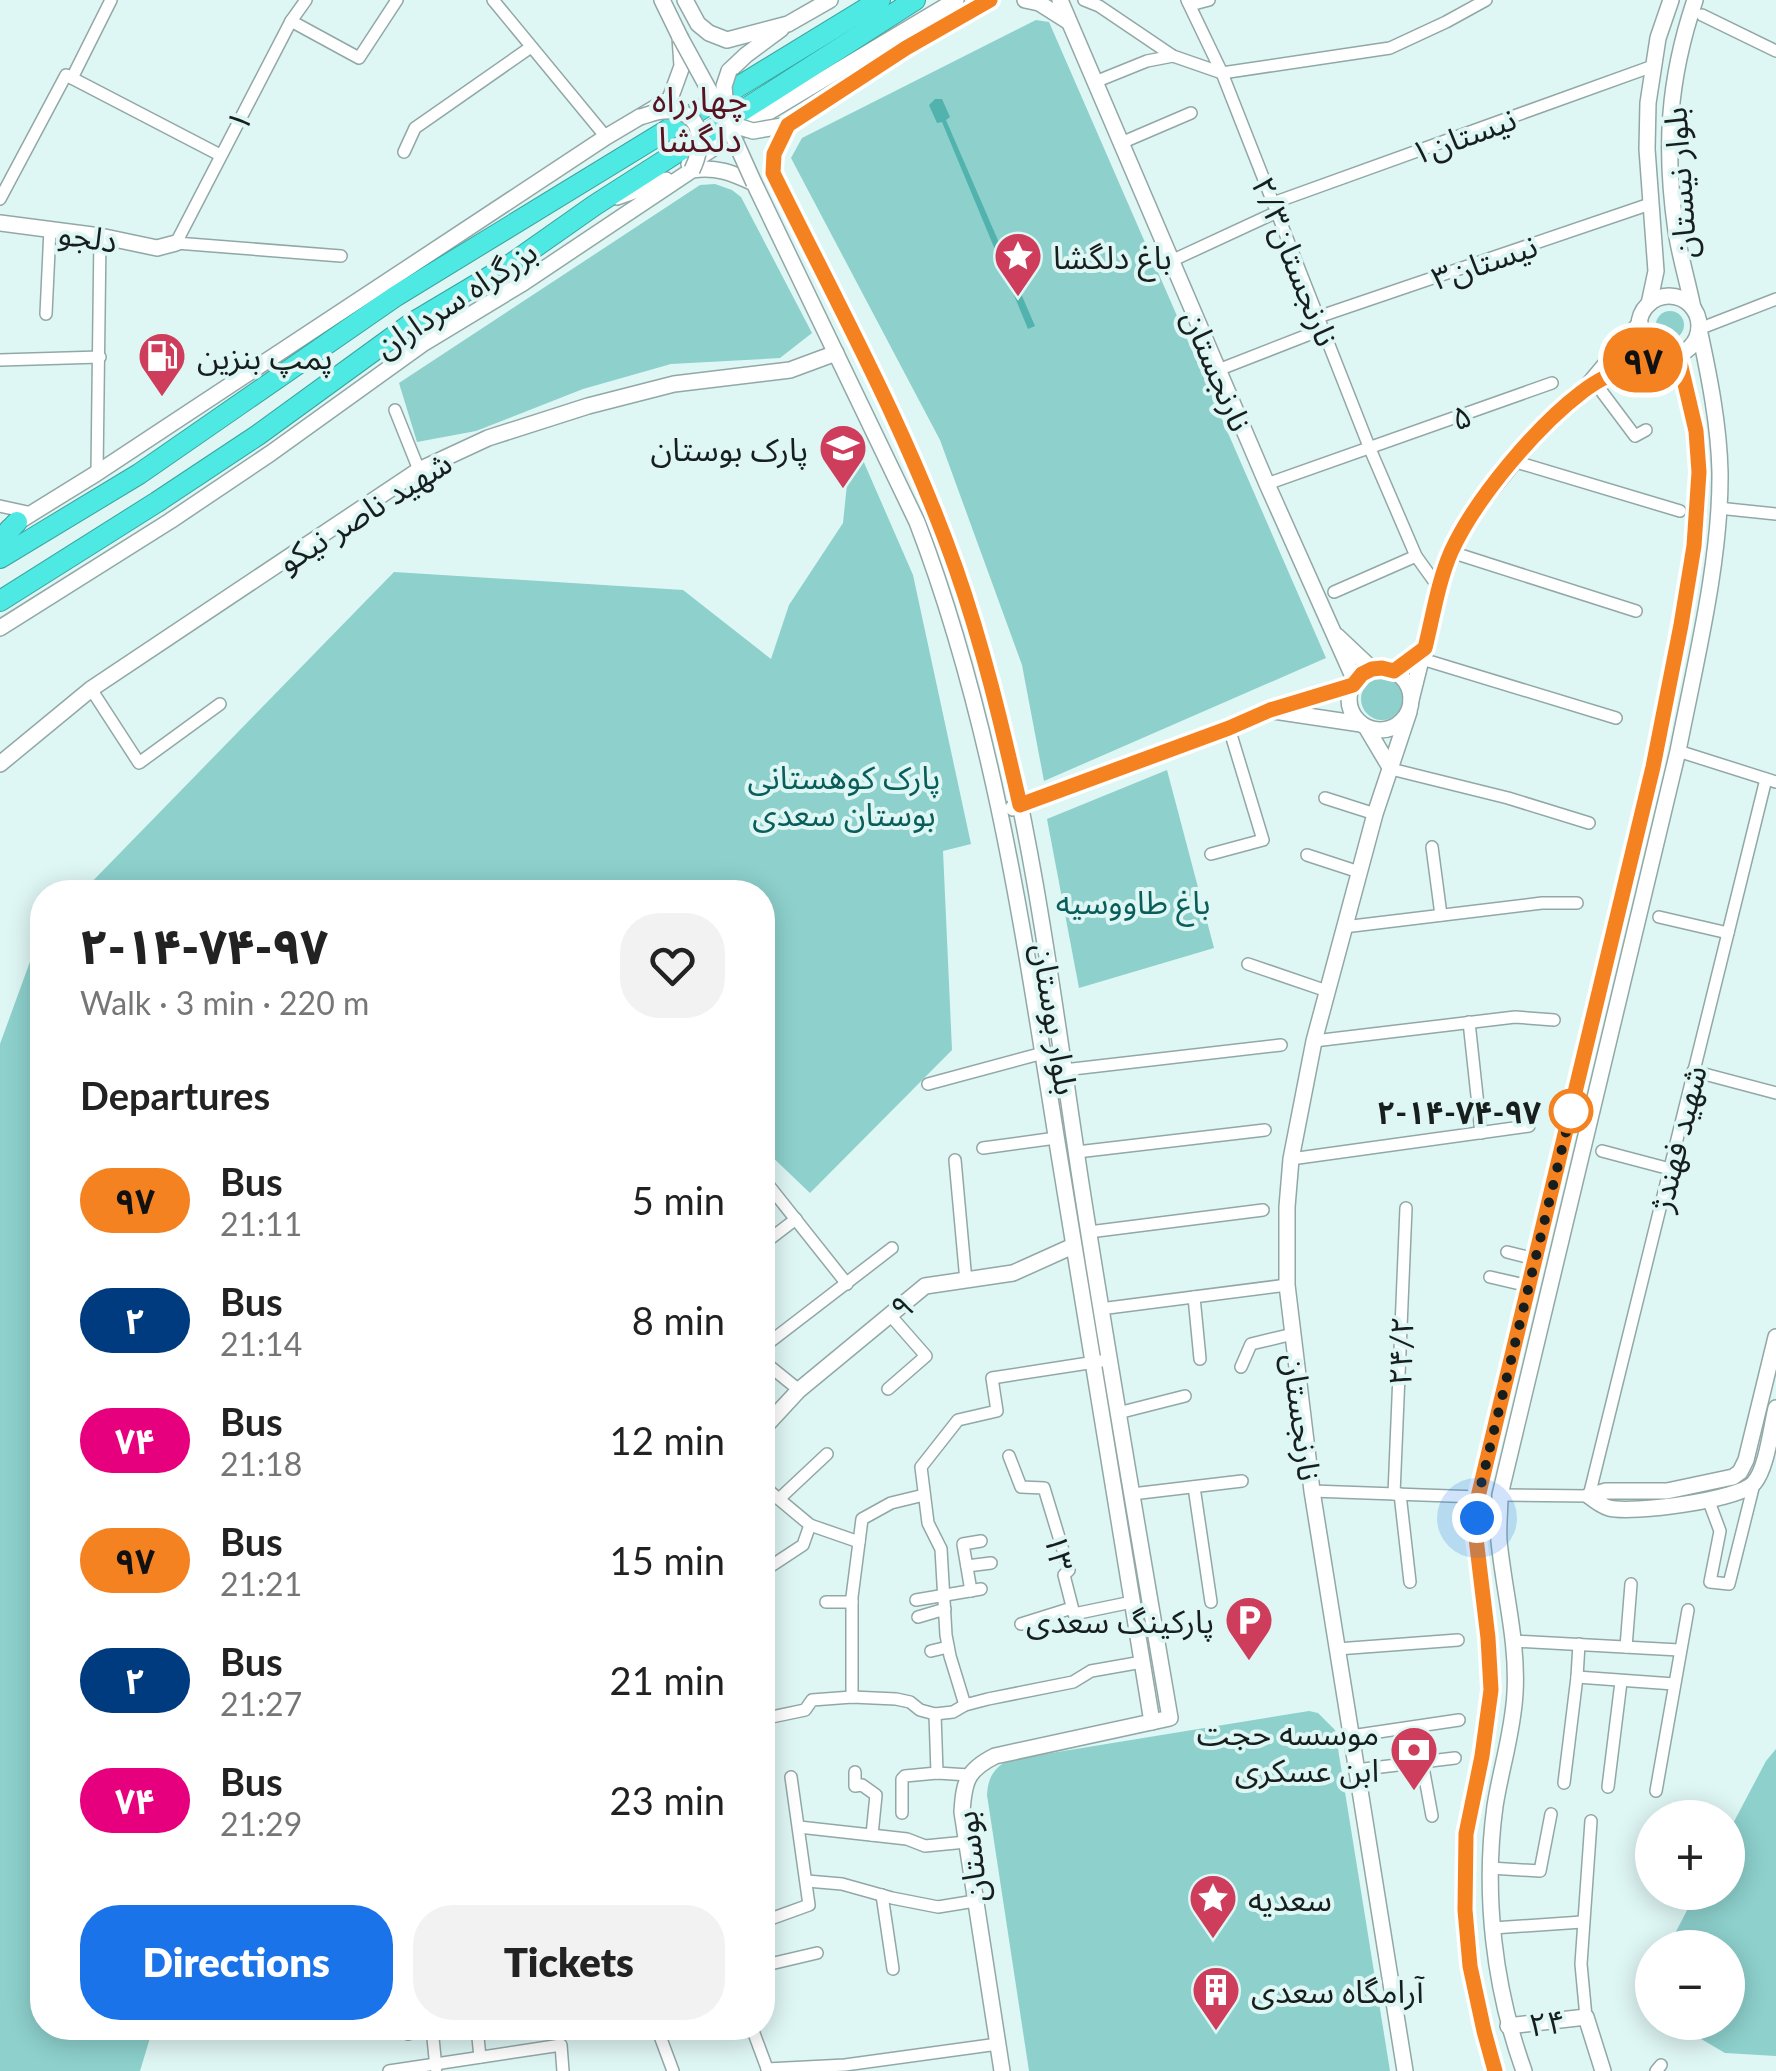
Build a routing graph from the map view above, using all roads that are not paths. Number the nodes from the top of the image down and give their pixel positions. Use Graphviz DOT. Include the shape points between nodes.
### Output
graph roads {
  1 [pos="112,0"];
  2 [pos="306,0"];
  3 [pos="397,0"];
  4 [pos="493,0"];
  5 [pos="662,0"];
  6 [pos="686,0"];
  7 [pos="830,0"];
  8 [pos="880,0"];
  9 [pos="914,0"];
  10 [pos="956,0"];
  11 [pos="1026,0"];
  12 [pos="1060,0"];
  13 [pos="1084,0"];
  14 [pos="1209,0"];
  15 [pos="1486,0"];
  16 [pos="1671,0"];
  17 [pos="990,1"];
  18 [pos="1189,3"];
  19 [pos="1698,7"];
  20 [pos="291,21"];
  21 [pos="1070,22"];
  22 [pos="788,24"];
  23 [pos="680,38"];
  24 [pos="530,47"];
  25 [pos="1776,51"];
  26 [pos="1173,56"];
  27 [pos="1653,66"];
  28 [pos="1222,72"];
  29 [pos="69,76"];
  30 [pos="1095,82"];
  31 [pos="1191,114"];
  32 [pos="640,117"];
  33 [pos="727,122"];
  34 [pos="788,125"];
  35 [pos="606,137"];
  36 [pos="1121,143"];
  37 [pos="404,152"];
  38 [pos="220,155"];
  39 [pos="692,170"];
  40 [pos="754,182"];
  41 [pos="0,199"];
  42 [pos="1650,204"];
  43 [pos="594,205"];
  44 [pos="1275,208"];
  45 [pos="0,223"];
  46 [pos="50,229"];
  47 [pos="100,236"];
  48 [pos="176,243"];
  49 [pos="341,256"];
  50 [pos="1172,261"];
  51 [pos="1776,299"];
  52 [pos="1649,304"];
  53 [pos="1693,308"];
  54 [pos="46,314"];
  55 [pos="1640,322"];
  56 [pos="1321,323"];
  57 [pos="1699,329"];
  58 [pos="836,353"];
  59 [pos="1657,353"];
  60 [pos="1678,354"];
  61 [pos="100,357"];
  62 [pos="0,360"];
  63 [pos="1218,370"];
  64 [pos="1552,383"];
  65 [pos="1590,387"];
  66 [pos="395,410"];
  67 [pos="1646,430"];
  68 [pos="258,434"];
  69 [pos="1370,449"];
  70 [pos="271,453"];
  71 [pos="1513,461"];
  72 [pos="419,470"];
  73 [pos="96,473"];
  74 [pos="1266,484"];
  75 [pos="0,506"];
  76 [pos="1718,508"];
  77 [pos="1680,511"];
  78 [pos="1776,514"];
  79 [pos="12,527"];
  80 [pos="1451,552"];
  81 [pos="1416,556"];
  82 [pos="0,558"];
  83 [pos="956,568"];
  84 [pos="938,576"];
  85 [pos="1438,588"];
  86 [pos="1334,592"];
  87 [pos="0,602"];
  88 [pos="1636,611"];
  89 [pos="0,628"];
  90 [pos="1330,630"];
  91 [pos="1424,654"];
  92 [pos="1372,669"];
  93 [pos="1394,671"];
  94 [pos="1354,683"];
  95 [pos="91,689"];
  96 [pos="220,704"];
  97 [pos="1410,706"];
  98 [pos="1270,710"];
  99 [pos="1616,718"];
  100 [pos="1364,725"];
  101 [pos="1229,728"];
  102 [pos="1678,751"];
  103 [pos="0,764"];
  104 [pos="1390,768"];
  105 [pos="1771,781"];
  106 [pos="1325,798"];
  107 [pos="1020,805"];
  108 [pos="1002,812"];
  109 [pos="1376,814"];
  110 [pos="1589,823"];
  111 [pos="1432,847"];
  112 [pos="1211,854"];
  113 [pos="1307,855"];
  114 [pos="1359,872"];
  115 [pos="1578,903"];
  116 [pos="1441,915"];
  117 [pos="1660,917"];
  118 [pos="1344,927"];
  119 [pos="1728,932"];
  120 [pos="1248,964"];
  121 [pos="1327,992"];
  122 [pos="1057,1018"];
  123 [pos="1554,1020"];
  124 [pos="1468,1022"];
  125 [pos="1038,1024"];
  126 [pos="1314,1040"];
  127 [pos="1281,1045"];
  128 [pos="1043,1053"];
  129 [pos="1064,1070"];
  130 [pos="1693,1070"];
  131 [pos="928,1084"];
  132 [pos="1776,1093"];
  133 [pos="1530,1126"];
  134 [pos="1265,1130"];
  135 [pos="1481,1133"];
  136 [pos="1056,1138"];
  137 [pos="983,1148"];
  138 [pos="1602,1151"];
  139 [pos="1076,1152"];
  140 [pos="1291,1159"];
  141 [pos="955,1160"];
  142 [pos="1670,1169"];
  143 [pos="775,1200"];
  144 [pos="1406,1208"];
  145 [pos="1263,1210"];
  146 [pos="796,1219"];
  147 [pos="1089,1232"];
  148 [pos="775,1235"];
  149 [pos="1073,1246"];
  150 [pos="892,1248"];
  151 [pos="1507,1252"];
  152 [pos="1535,1260"];
  153 [pos="1490,1277"];
  154 [pos="966,1280"];
  155 [pos="847,1284"];
  156 [pos="1287,1285"];
  157 [pos="1529,1286"];
  158 [pos="1194,1297"];
  159 [pos="1100,1309"];
  160 [pos="890,1315"];
  161 [pos="1293,1334"];
  162 [pos="1776,1337"];
  163 [pos="775,1338"];
  164 [pos="1200,1359"];
  165 [pos="1108,1360"];
  166 [pos="1091,1364"];
  167 [pos="1241,1367"];
  168 [pos="775,1371"];
  169 [pos="888,1389"];
  170 [pos="799,1390"];
  171 [pos="1185,1396"];
  172 [pos="1776,1408"];
  173 [pos="1118,1413"];
  174 [pos="775,1416"];
  175 [pos="827,1454"];
  176 [pos="1009,1456"];
  177 [pos="1242,1481"];
  178 [pos="1754,1484"];
  179 [pos="1194,1487"];
  180 [pos="1312,1491"];
  181 [pos="924,1494"];
  182 [pos="1132,1494"];
  183 [pos="1397,1494"];
  184 [pos="1500,1495"];
  185 [pos="775,1496"];
  186 [pos="1588,1496"];
  187 [pos="1478,1497"];
  188 [pos="778,1499"];
  189 [pos="1708,1499"];
  190 [pos="810,1526"];
  191 [pos="980,1541"];
  192 [pos="859,1542"];
  193 [pos="991,1563"];
  194 [pos="775,1564"];
  195 [pos="967,1566"];
  196 [pos="1410,1582"];
  197 [pos="1632,1584"];
  198 [pos="916,1600"];
  199 [pos="826,1602"];
  200 [pos="852,1602"];
  201 [pos="945,1602"];
  202 [pos="1132,1602"];
  203 [pos="1210,1602"];
  204 [pos="1072,1608"];
  205 [pos="1688,1610"];
  206 [pos="918,1617"];
  207 [pos="1021,1624"];
  208 [pos="1458,1640"];
  209 [pos="1514,1641"];
  210 [pos="1579,1644"];
  211 [pos="948,1647"];
  212 [pos="1626,1647"];
  213 [pos="1337,1649"];
  214 [pos="1680,1650"];
  215 [pos="931,1651"];
  216 [pos="1142,1662"];
  217 [pos="1577,1677"];
  218 [pos="1621,1682"];
  219 [pos="1674,1684"];
  220 [pos="852,1697"];
  221 [pos="965,1705"];
  222 [pos="936,1714"];
  223 [pos="775,1717"];
  224 [pos="1170,1718"];
  225 [pos="1459,1720"];
  226 [pos="1152,1722"];
  227 [pos="1351,1736"];
  228 [pos="1454,1758"];
  229 [pos="1422,1762"];
  230 [pos="1356,1770"];
  231 [pos="855,1772"];
  232 [pos="937,1774"];
  233 [pos="969,1775"];
  234 [pos="791,1777"];
  235 [pos="1564,1783"];
  236 [pos="1608,1787"];
  237 [pos="1656,1791"];
  238 [pos="902,1813"];
  239 [pos="1551,1814"];
  240 [pos="1432,1816"];
  241 [pos="1590,1821"];
  242 [pos="798,1827"];
  243 [pos="872,1835"];
  244 [pos="966,1842"];
  245 [pos="1490,1868"];
  246 [pos="807,1881"];
  247 [pos="882,1895"];
  248 [pos="974,1901"];
  249 [pos="775,1917"];
  250 [pos="1582,1922"];
  251 [pos="1494,1928"];
  252 [pos="817,1953"];
  253 [pos="775,1963"];
  254 [pos="893,1969"];
  255 [pos="1586,2017"];
  256 [pos="1508,2026"];
  257 [pos="433,2040"];
  258 [pos="478,2040"];
  259 [pos="662,2040"];
  260 [pos="757,2040"];
  261 [pos="998,2044"];
  262 [pos="480,2057"];
  263 [pos="436,2068"];
  264 [pos="768,2070"];
  265 [pos="389,2071"];
  266 [pos="563,2071"];
  267 [pos="673,2071"];
  268 [pos="1002,2071"];
  269 [pos="1404,2071"];
  270 [pos="1495,2071"];
  271 [pos="1524,2071"];
  272 [pos="1602,2071"];
  1 -- 29 [label="street"];
  2 -- 20 [label="street, ۱"];
  3 -- 20 [label="street" via="359,58"];
  4 -- 24 [label="street"];
  5 -- 23 [label="main road"];
  6 -- 22 [label="main road" via="698,24 727,40"];
  7 -- 22 [label="main road"];
  8 -- 82 [label="highway, بزرگراه سرداران" via="396,296 139,474"];
  9 -- 43 [label="highway, بزرگراه سرداران"];
  10 -- 43 [label="main road" via="664,181"];
  11 -- 21 [label="main road"];
  12 -- 21 [label="main road, نارنجستان"];
  13 -- 26 [label="street"];
  14 -- 18 [label="street"];
  15 -- 28 [label="street" via="1390,48"];
  16 -- 27 [label="main road, بلوار نیستان"];
  17 -- 34 [label="main road"];
  18 -- 28 [label="street, ۲/۳نارنجستان"];
  19 -- 25 [label="street"];
  19 -- 53 [label="main road, بلوار نیستان" via="1677,62 1669,145 1676,232"];
  20 -- 38 [label="street, ۱"];
  21 -- 30 [label="main road, نارنجستان"];
  22 -- 33 [label="main road, bridge" via="730,70 724,86"];
  23 -- 32 [label="main road" via="682,66 670,99"];
  23 -- 33 [label="main road, بلوار بوستان, bridge"];
  24 -- 35 [label="street"];
  24 -- 37 [label="street" via="415,128"];
  26 -- 28 [label="street"];
  26 -- 30 [label="street"];
  27 -- 42 [label="main road, بلوار نیستان"];
  27 -- 44 [label="street, ۱نیستان"];
  28 -- 44 [label="street, ۲/۳نارنجستان"];
  29 -- 38 [label="street"];
  29 -- 41 [label="street"];
  30 -- 36 [label="main road, نارنجستان"];
  31 -- 36 [label="street"];
  32 -- 35 [label="main road"];
  32 -- 39 [label="main road, bridge" via="669,110 692,120 701,146"];
  33 -- 34 [label="main road, bridge" via="754,132"];
  33 -- 40 [label="main road, بلوار بوستان, bridge"];
  34 -- 83 [label="main road, بلوار بوستان" via="773,173 910,455"];
  35 -- 73 [label="main road"];
  36 -- 50 [label="main road, نارنجستان"];
  38 -- 48 [label="street, ۱"];
  39 -- 40 [label="main road" via="726,170"];
  39 -- 70 [label="main road" via="424,342"];
  40 -- 58 [label="main road, بلوار بوستان"];
  42 -- 52 [label="main road, بلوار نیستان" via="1656,271"];
  42 -- 56 [label="street, ۳نیستان"];
  43 -- 68 [label="highway, بزرگراه سرداران"];
  44 -- 50 [label="street, ۱نیستان"];
  44 -- 56 [label="street, ۲/۳نارنجستان"];
  45 -- 46 [label="main road, دلجو"];
  46 -- 47 [label="main road, دلجو"];
  46 -- 54 [label="street"];
  47 -- 48 [label="main road, دلجو" via="157,248"];
  47 -- 61 [label="street"];
  48 -- 49 [label="street"];
  50 -- 63 [label="main road, نارنجستان"];
  51 -- 57 [label="street"];
  52 -- 53 [label="main road" via="1667,296"];
  52 -- 55 [label="main road"];
  53 -- 57 [label="main road"];
  55 -- 59 [label="main road" via="1643,340"];
  55 -- 65 [label="main road"];
  56 -- 63 [label="street, ۳نیستان"];
  56 -- 69 [label="street, ۲/۳نارنجستان"];
  57 -- 60 [label="main road"];
  57 -- 76 [label="main road" via="1716,428"];
  58 -- 72 [label="main road, شهید ناصر نیکو" via="790,370 674,384 588,406 488,438"];
  58 -- 84 [label="main road, بلوار بوستان"];
  59 -- 60 [label="main road"];
  59 -- 65 [label="main road"];
  60 -- 152 [label="main road" via="1696,431 1694,546 1661,732"];
  61 -- 62 [label="street"];
  61 -- 73 [label="street"];
  63 -- 74 [label="main road, نارنجستان"];
  64 -- 69 [label="street, ۵"];
  65 -- 67 [label="street" via="1635,436"];
  65 -- 71 [label="main road, نارنجستان"];
  66 -- 72 [label="street"];
  68 -- 70 [label="highway"];
  68 -- 87 [label="highway, بزرگراه سرداران"];
  69 -- 74 [label="street, ۵"];
  69 -- 81 [label="street, ۲/۳نارنجستان"];
  70 -- 89 [label="main road"];
  71 -- 77 [label="street"];
  71 -- 80 [label="main road, نارنجستان"];
  72 -- 95 [label="main road, شهید ناصر نیکو"];
  73 -- 79 [label="main road"];
  74 -- 90 [label="main road, نارنجستان"];
  75 -- 79 [label="street"];
  76 -- 78 [label="street"];
  76 -- 102 [label="main road"];
  80 -- 85 [label="main road, نارنجستان"];
  80 -- 88 [label="street"];
  81 -- 85 [label="street, ۲/۳نارنجستان"];
  81 -- 86 [label="street"];
  83 -- 84 [label="main road"];
  83 -- 107 [label="main road, بلوار بوستان"];
  84 -- 108 [label="main road, بلوار بوستان"];
  85 -- 91 [label="main road, نارنجستان"];
  90 -- 92 [label="main road"];
  90 -- 94 [label="main road, نارنجستان"];
  91 -- 93 [label="main road"];
  91 -- 97 [label="main road, نارنجستان"];
  91 -- 99 [label="street"];
  92 -- 93 [label="main road"];
  92 -- 94 [label="main road"];
  93 -- 97 [label="main road" via="1407,683"];
  94 -- 98 [label="main road"];
  94 -- 100 [label="main road" via="1350,706"];
  95 -- 96 [label="street" via="139,762"];
  95 -- 103 [label="main road, شهید ناصر نیکو"];
  97 -- 100 [label="main road" via="1386,730"];
  97 -- 104 [label="main road, نارنجستان"];
  98 -- 100 [label="main road"];
  98 -- 101 [label="main road"];
  100 -- 104 [label="main road"];
  101 -- 107 [label="main road"];
  101 -- 112 [label="street" via="1263,840"];
  102 -- 105 [label="street"];
  102 -- 184 [label="main road"];
  104 -- 109 [label="main road, نارنجستان"];
  104 -- 110 [label="street"];
  105 -- 119 [label="street, شهید فهندژ"];
  106 -- 109 [label="street"];
  107 -- 108 [label="main road"];
  107 -- 122 [label="main road, بلوار بوستان"];
  108 -- 125 [label="main road, بلوار بوستان"];
  109 -- 114 [label="main road, نارنجستان"];
  111 -- 116 [label="street"];
  113 -- 114 [label="street"];
  114 -- 118 [label="main road, نارنجستان"];
  115 -- 116 [label="street"];
  116 -- 118 [label="street"];
  117 -- 119 [label="street"];
  118 -- 121 [label="main road, نارنجستان"];
  119 -- 130 [label="street, شهید فهندژ"];
  120 -- 121 [label="street"];
  121 -- 126 [label="main road, نارنجستان"];
  122 -- 125 [label="main road"];
  122 -- 129 [label="main road, بلوار بوستان"];
  123 -- 124 [label="street"];
  124 -- 126 [label="street"];
  124 -- 135 [label="street"];
  125 -- 128 [label="main road, بلوار بوستان"];
  126 -- 140 [label="main road, نارنجستان"];
  127 -- 129 [label="street"];
  128 -- 131 [label="street"];
  128 -- 136 [label="main road, بلوار بوستان"];
  129 -- 139 [label="main road, بلوار بوستان"];
  130 -- 132 [label="street"];
  130 -- 142 [label="street, شهید فهندژ"];
  133 -- 135 [label="street"];
  134 -- 139 [label="street"];
  135 -- 140 [label="street"];
  136 -- 137 [label="street"];
  136 -- 149 [label="main road, بلوار بوستان"];
  138 -- 142 [label="street"];
  139 -- 147 [label="main road, بلوار بوستان"];
  140 -- 156 [label="main road, نارنجستان"];
  141 -- 154 [label="street"];
  142 -- 186 [label="street, شهید فهندژ"];
  143 -- 146 [label="street"];
  144 -- 183 [label="street, ۲۴/۲"];
  145 -- 147 [label="street"];
  146 -- 148 [label="street"];
  146 -- 155 [label="street"];
  147 -- 159 [label="main road, بلوار بوستان"];
  149 -- 154 [label="main road, ۹" via="1013,1273"];
  149 -- 166 [label="main road, بلوار بوستان"];
  150 -- 155 [label="street"];
  151 -- 152 [label="street"];
  152 -- 157 [label="main road"];
  153 -- 157 [label="street"];
  154 -- 160 [label="main road, ۹" via="925,1286"];
  155 -- 163 [label="street"];
  156 -- 158 [label="street"];
  156 -- 161 [label="main road, نارنجستان"];
  157 -- 187 [label="main road"];
  158 -- 159 [label="street"];
  158 -- 164 [label="street"];
  159 -- 165 [label="main road, بلوار بوستان"];
  160 -- 169 [label="street" via="926,1356"];
  160 -- 170 [label="main road, ۹"];
  161 -- 167 [label="street" via="1251,1344"];
  161 -- 180 [label="main road, نارنجستان"];
  162 -- 186 [label="main road" via="1740,1472 1667,1490"];
  165 -- 166 [label="street"];
  165 -- 173 [label="main road, بلوار بوستان"];
  166 -- 181 [label="street" via="992,1378 998,1412 958,1420 921,1467"];
  166 -- 202 [label="main road, بلوار بوستان"];
  168 -- 170 [label="street"];
  170 -- 174 [label="main road, ۹"];
  171 -- 173 [label="street"];
  172 -- 178 [label="main road"];
  173 -- 182 [label="main road, بلوار بوستان"];
  175 -- 188 [label="street"];
  176 -- 204 [label="street, ۱۳" via="1020,1487 1044,1488 1069,1570 1064,1575"];
  177 -- 179 [label="street"];
  178 -- 189 [label="main road"];
  178 -- 189 [label="street" via="1730,1584 1710,1582 1720,1531"];
  179 -- 182 [label="street"];
  179 -- 203 [label="street"];
  180 -- 183 [label="street"];
  180 -- 213 [label="main road, نارنجستان"];
  181 -- 192 [label="street" via="862,1519"];
  181 -- 201 [label="street" via="941,1549"];
  182 -- 224 [label="main road, بلوار بوستان"];
  183 -- 187 [label="street"];
  183 -- 196 [label="street, ۲۴/۲"];
  184 -- 186 [label="street"];
  184 -- 209 [label="main road" via="1499,1538"];
  185 -- 188 [label="street"];
  186 -- 189 [label="main road" via="1608,1508 1668,1508"];
  187 -- 270 [label="main road" via="1491,1690 1466,1834 1465,1910 1470,1966"];
  188 -- 190 [label="street"];
  190 -- 192 [label="street"];
  190 -- 194 [label="street" via="804,1545"];
  191 -- 195 [label="street" via="964,1544"];
  192 -- 200 [label="street"];
  193 -- 195 [label="street"];
  195 -- 201 [label="street" via="976,1590"];
  197 -- 212 [label="street"];
  198 -- 201 [label="street"];
  199 -- 200 [label="street"];
  200 -- 220 [label="street"];
  201 -- 206 [label="street"];
  201 -- 211 [label="street"];
  202 -- 204 [label="street, ۱۳" via="1074,1614"];
  202 -- 216 [label="main road, بلوار بوستان"];
  204 -- 207 [label="street"];
  205 -- 214 [label="street"];
  208 -- 213 [label="street"];
  209 -- 210 [label="street"];
  209 -- 245 [label="main road" via="1516,1692"];
  210 -- 212 [label="street"];
  210 -- 217 [label="street"];
  211 -- 215 [label="street"];
  211 -- 221 [label="street"];
  212 -- 214 [label="street"];
  213 -- 227 [label="main road, نارنجستان"];
  214 -- 219 [label="street"];
  216 -- 221 [label="street"];
  216 -- 226 [label="main road, بلوار بوستان"];
  217 -- 218 [label="street"];
  217 -- 235 [label="street"];
  218 -- 219 [label="street"];
  218 -- 236 [label="street"];
  219 -- 237 [label="street"];
  220 -- 222 [label="street" via="910,1702"];
  220 -- 223 [label="street" via="812,1700 804,1710"];
  221 -- 222 [label="street"];
  222 -- 232 [label="street"];
  224 -- 226 [label="main road, بوستان"];
  225 -- 227 [label="street"];
  226 -- 233 [label="main road, بوستان" via="996,1756"];
  227 -- 230 [label="main road, نارنجستان"];
  228 -- 229 [label="street"];
  229 -- 230 [label="street"];
  229 -- 240 [label="street"];
  230 -- 269 [label="main road, نارنجستان"];
  231 -- 243 [label="street" via="855,1786 876,1794"];
  232 -- 233 [label="street"];
  232 -- 238 [label="street" via="902,1779"];
  233 -- 244 [label="main road, بوستان" via="962,1812"];
  234 -- 242 [label="street"];
  239 -- 245 [label="street" via="1540,1871"];
  241 -- 250 [label="street"];
  242 -- 243 [label="street"];
  242 -- 246 [label="street"];
  243 -- 244 [label="street" via="925,1846"];
  244 -- 248 [label="main road, بوستان"];
  245 -- 251 [label="main road"];
  246 -- 247 [label="street"];
  246 -- 249 [label="street" via="809,1905"];
  247 -- 248 [label="street" via="938,1907"];
  247 -- 254 [label="street"];
  248 -- 261 [label="main road, بوستان"];
  250 -- 251 [label="street"];
  250 -- 255 [label="street"];
  251 -- 256 [label="main road"];
  252 -- 253 [label="street"];
  255 -- 256 [label="main road, ۲۴"];
  255 -- 272 [label="main road"];
  256 -- 271 [label="main road"];
  257 -- 263 [label="street"];
  258 -- 262 [label="street"];
  259 -- 267 [label="street"];
  260 -- 264 [label="street"];
  261 -- 264 [label="street"];
  261 -- 268 [label="main road, بوستان"];
  262 -- 263 [label="street"];
  262 -- 266 [label="street" via="561,2045"];
  263 -- 265 [label="street"];
}
